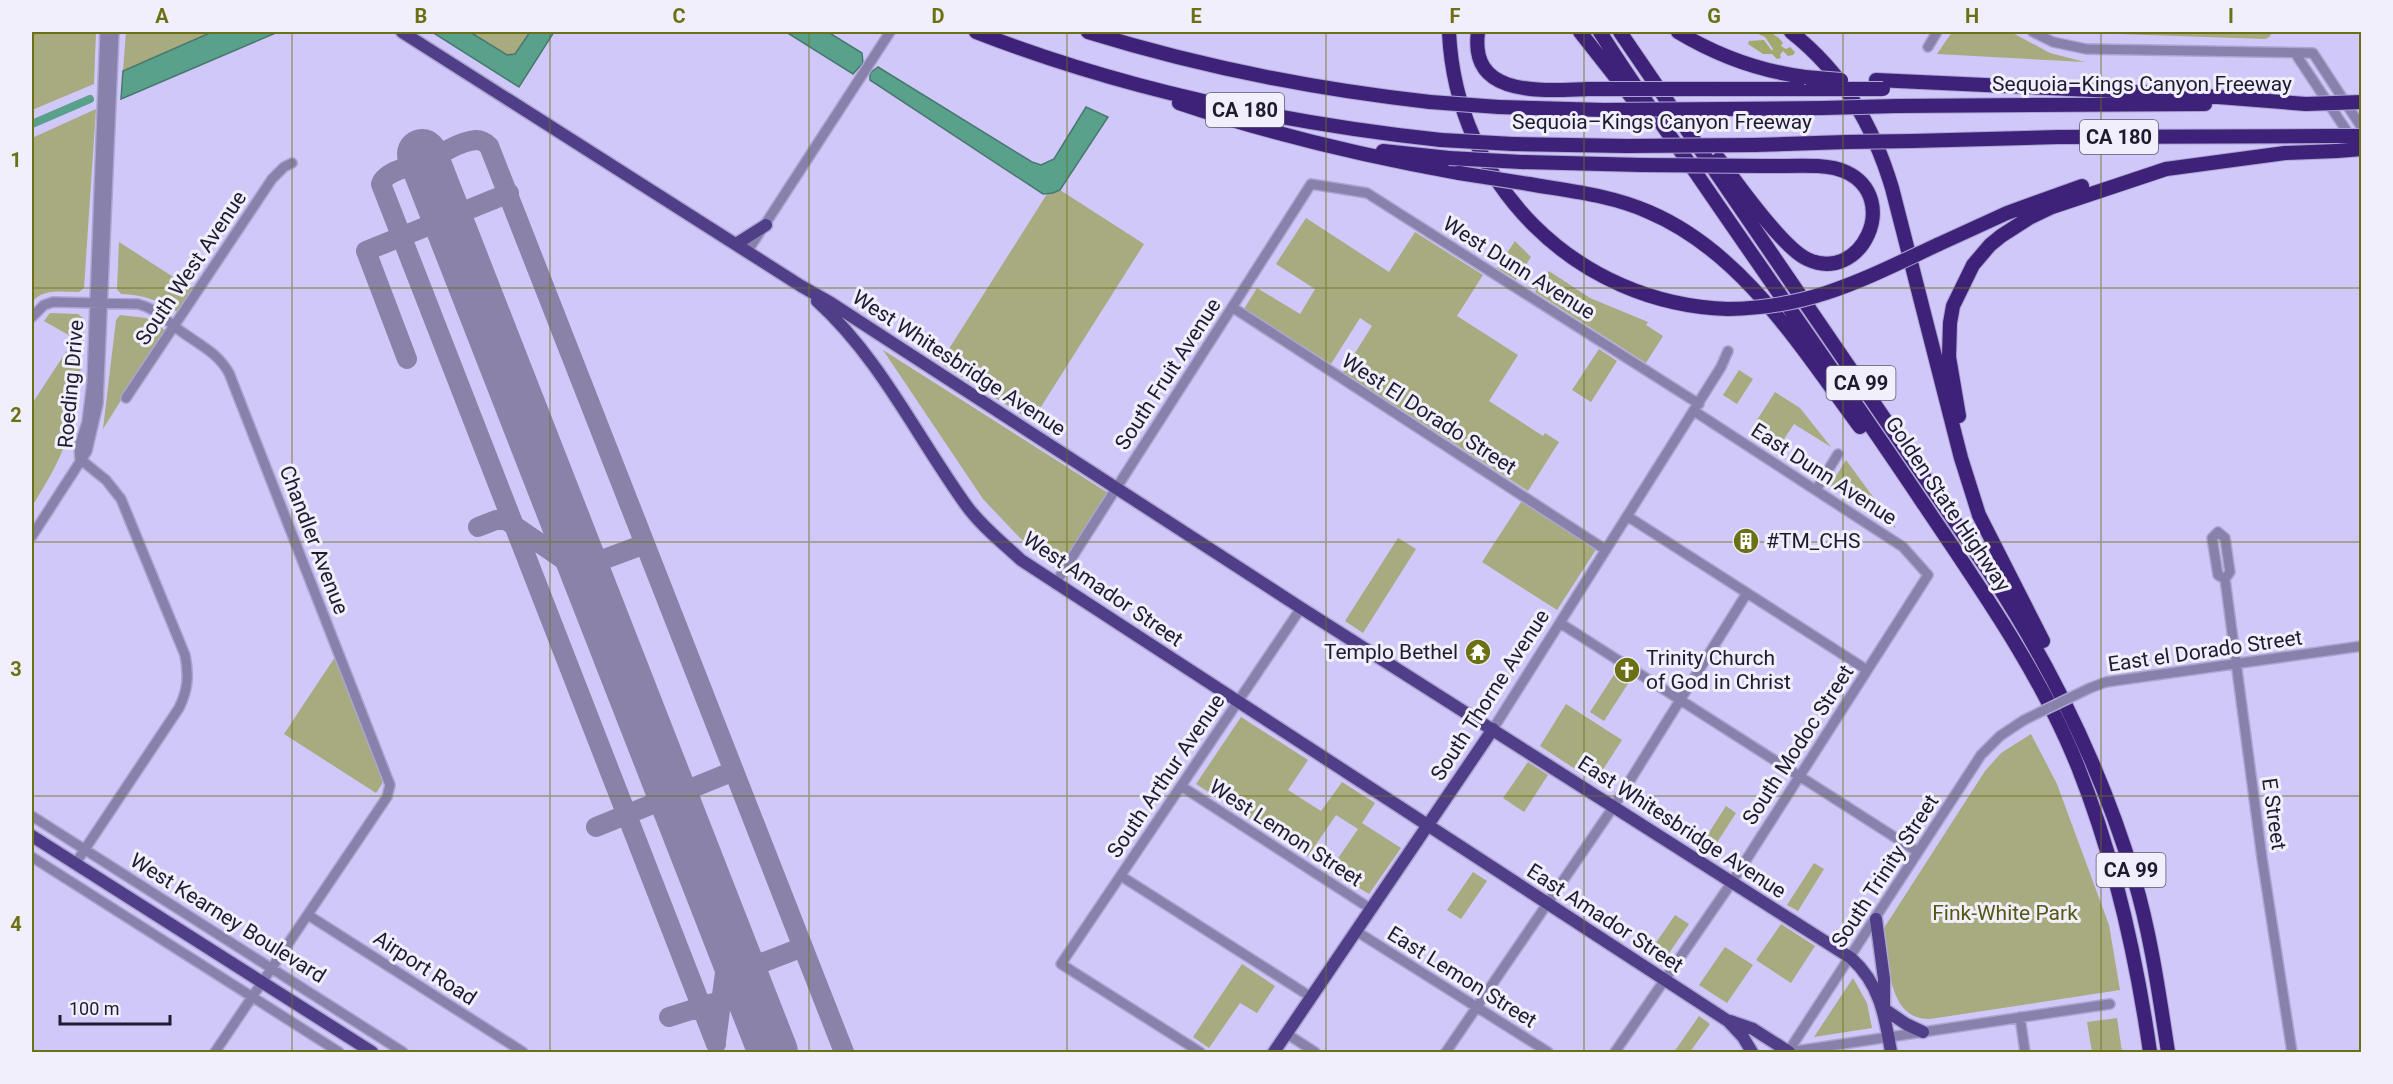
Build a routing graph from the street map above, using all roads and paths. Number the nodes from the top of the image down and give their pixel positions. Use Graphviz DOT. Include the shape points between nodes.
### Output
graph roads {
  1 [pos="105,32"];
  2 [pos="114,32"];
  3 [pos="402,32"];
  4 [pos="890,32"];
  5 [pos="976,32"];
  6 [pos="1088,32"];
  7 [pos="1449,32"];
  8 [pos="1478,32"];
  9 [pos="1580,32"];
  10 [pos="1600,32"];
  11 [pos="1622,32"];
  12 [pos="1678,32"];
  13 [pos="1791,32"];
  14 [pos="1937,32"];
  15 [pos="2033,32"];
  16 [pos="1928,46"];
  17 [pos="2295,53"];
  18 [pos="1053,59"];
  19 [pos="1808,83"];
  20 [pos="2361,102"];
  21 [pos="2306,104"];
  22 [pos="2361,128"];
  23 [pos="2361,136"];
  24 [pos="1292,138"];
  25 [pos="2361,149"];
  26 [pos="2361,153"];
  27 [pos="292,163"];
  28 [pos="2166,169"];
  29 [pos="1311,184"];
  30 [pos="765,225"];
  31 [pos="736,244"];
  32 [pos="747,252"];
  33 [pos="1754,258"];
  34 [pos="801,286"];
  35 [pos="100,303"];
  36 [pos="1232,308"];
  37 [pos="32,317"];
  38 [pos="174,325"];
  39 [pos="1728,351"];
  40 [pos="126,398"];
  41 [pos="1696,407"];
  42 [pos="1838,454"];
  43 [pos="80,459"];
  44 [pos="1117,488"];
  45 [pos="1815,490"];
  46 [pos="1972,495"];
  47 [pos="1627,516"];
  48 [pos="32,536"];
  49 [pos="1606,550"];
  50 [pos="1928,575"];
  51 [pos="1973,577"];
  52 [pos="2225,579"];
  53 [pos="1055,584"];
  54 [pos="1747,593"];
  55 [pos="1301,608"];
  56 [pos="1560,623"];
  57 [pos="2361,646"];
  58 [pos="2236,665"];
  59 [pos="1867,670"];
  60 [pos="1680,700"];
  61 [pos="1238,702"];
  62 [pos="2024,720"];
  63 [pos="1493,729"];
  64 [pos="2086,745"];
  65 [pos="1799,776"];
  66 [pos="1181,786"];
  67 [pos="1614,806"];
  68 [pos="32,816"];
  69 [pos="1429,824"];
  70 [pos="32,836"];
  71 [pos="84,850"];
  72 [pos="1918,852"];
  73 [pos="32,856"];
  74 [pos="75,864"];
  75 [pos="1121,876"];
  76 [pos="1731,882"];
  77 [pos="1547,904"];
  78 [pos="1371,909"];
  79 [pos="308,915"];
  80 [pos="1876,919"];
  81 [pos="1356,932"];
  82 [pos="1851,958"];
  83 [pos="272,969"];
  84 [pos="1665,980"];
  85 [pos="262,983"];
  86 [pos="252,998"];
  87 [pos="1311,998"];
  88 [pos="2110,1004"];
  89 [pos="1477,1006"];
  90 [pos="1884,1009"];
  91 [pos="2020,1017"];
  92 [pos="1728,1021"];
  93 [pos="1923,1032"];
  94 [pos="1287,1034"];
  95 [pos="1888,1037"];
  96 [pos="1788,1052"];
  97 [pos="215,1053"];
  98 [pos="339,1053"];
  99 [pos="372,1053"];
  100 [pos="403,1053"];
  101 [pos="523,1053"];
  102 [pos="1200,1053"];
  103 [pos="1274,1053"];
  104 [pos="1315,1053"];
  105 [pos="1446,1053"];
  106 [pos="1548,1053"];
  107 [pos="1615,1053"];
  108 [pos="1752,1053"];
  109 [pos="1891,1053"];
  110 [pos="2025,1053"];
  111 [pos="2148,1053"];
  112 [pos="2170,1053"];
  113 [pos="2292,1053"];
  1 -- 35 [label="street, Roeding Drive"];
  2 -- 35 [label="street, Roeding Drive"];
  3 -- 31 [label="main road, West Whitesbridge Avenue"];
  4 -- 30 [label="street"];
  5 -- 18 [label="highway, Sequoia–Kings Canyon Freeway / CA 180"];
  6 -- 21 [label="highway, Sequoia–Kings Canyon Freeway / CA 180, bridge" via="1243,74 1368,95 1499,107 1604,110"];
  7 -- 28 [label="highway, bridge" via="1456,85 1471,133 1503,190 1534,226 1574,259 1638,292 1677,303 1728,309 1774,306 1817,297 2044,198 2094,182"];
  8 -- 19 [label="highway, bridge" via="1481,60 1490,73 1502,83 1525,88 1709,89"];
  9 -- 33 [label="highway"];
  10 -- 33 [label="highway, Golden State Highway / CA 99"];
  11 -- 24 [label="highway, bridge" via="1734,179 1795,251 1808,260 1826,263 1841,261 1860,249 1871,228 1873,211 1869,196 1853,177 1827,168 1763,166 1642,165 1521,162 1449,158"];
  11 -- 64 [label="highway, Golden State Highway / CA 99" via="1989,570 2039,650"];
  12 -- 19 [label="highway" via="1737,62"];
  13 -- 46 [label="highway" via="1851,94 1883,160"];
  14 -- 16 [label="street"];
  15 -- 17 [label="street" via="2053,42 2086,49"];
  17 -- 22 [label="street" via="2313,53"];
  17 -- 26 [label="street"];
  18 -- 23 [label="highway, Sequoia–Kings Canyon Freeway / CA 180, bridge" via="1233,108 1441,140 1627,146 2058,137"];
  18 -- 24 [label="highway" via="1155,96"];
  19 -- 21 [label="highway, bridge" via="2180,94"];
  20 -- 21 [label="highway, CA 180, bridge"];
  24 -- 51 [label="highway, bridge" via="1398,162 1600,196 1648,211 1686,231 1742,276 1779,320"];
  25 -- 28 [label="highway, bridge" via="2285,153"];
  27 -- 38 [label="street, South West Avenue" via="272,179"];
  28 -- 46 [label="highway" via="2076,197 2029,218 1990,245 1973,265 1953,306 1948,340"];
  29 -- 36 [label="street, South Fruit Avenue"];
  29 -- 41 [label="street, West Dunn Avenue" via="1367,193"];
  30 -- 31 [label="main road"];
  30 -- 32 [label="street"];
  31 -- 32 [label="main road, West Whitesbridge Avenue"];
  32 -- 34 [label="main road, West Whitesbridge Avenue"];
  33 -- 51 [label="highway, Golden State Highway / CA 99"];
  34 -- 44 [label="main road, West Whitesbridge Avenue"];
  34 -- 53 [label="main road, West Amador Street" via="839,321 869,358 967,507 1021,560"];
  35 -- 37 [label="street, Chandler Avenue" via="68,301 44,305"];
  35 -- 38 [label="street, Chandler Avenue" via="147,306"];
  35 -- 43 [label="street, Roeding Drive"];
  36 -- 44 [label="street, South Fruit Avenue"];
  36 -- 49 [label="street, West El Dorado Street"];
  38 -- 40 [label="street, South West Avenue"];
  38 -- 79 [label="street, Chandler Avenue" via="215,354 229,373 390,789"];
  39 -- 41 [label="street, South Thorne Avenue"];
  41 -- 45 [label="street, East Dunn Avenue"];
  41 -- 47 [label="street, South Thorne Avenue"];
  42 -- 45 [label="street"];
  43 -- 48 [label="street"];
  43 -- 71 [label="street" via="106,480 127,509 185,655 188,676 179,708"];
  44 -- 53 [label="street, South Fruit Avenue"];
  44 -- 55 [label="main road, West Whitesbridge Avenue"];
  45 -- 50 [label="street, East Dunn Avenue" via="1903,547"];
  46 -- 64 [label="highway" via="1994,548 2043,640"];
  47 -- 49 [label="street, South Thorne Avenue"];
  47 -- 54 [label="street"];
  49 -- 56 [label="street, South Thorne Avenue"];
  50 -- 59 [label="street, South Modoc Street"];
  51 -- 111 [label="highway, Golden State Highway / CA 99" via="2026,662 2078,765 2119,889 2142,999"];
  52 -- 58 [label="street, E Street"];
  53 -- 61 [label="main road, West Amador Street"];
  54 -- 59 [label="street"];
  54 -- 60 [label="street"];
  55 -- 61 [label="street, South Arthur Avenue"];
  55 -- 63 [label="main road, West Whitesbridge Avenue"];
  56 -- 60 [label="street"];
  56 -- 63 [label="street, South Thorne Avenue"];
  57 -- 58 [label="street, East el Dorado Street"];
  58 -- 62 [label="street, East el Dorado Street, bridge" via="2106,682"];
  58 -- 113 [label="street, E Street"];
  59 -- 65 [label="street, South Modoc Street"];
  60 -- 65 [label="street"];
  60 -- 67 [label="street"];
  61 -- 66 [label="street, South Arthur Avenue"];
  61 -- 69 [label="main road, West Amador Street"];
  62 -- 72 [label="street, South Trinity Street" via="1981,755"];
  63 -- 67 [label="main road, East Whitesbridge Avenue"];
  63 -- 69 [label="main road, South Thorne Avenue"];
  64 -- 112 [label="highway, Golden State Highway / CA 99" via="2134,879"];
  65 -- 72 [label="street"];
  65 -- 76 [label="street, South Modoc Street"];
  66 -- 75 [label="street, South Arthur Avenue"];
  66 -- 78 [label="street, West Lemon Street"];
  67 -- 76 [label="main road, East Whitesbridge Avenue"];
  67 -- 77 [label="street"];
  68 -- 71 [label="street, West Kearney Boulevard"];
  69 -- 77 [label="main road, East Amador Street"];
  69 -- 78 [label="main road, South Thorne Avenue"];
  70 -- 74 [label="main road, West Kearney Boulevard"];
  71 -- 74 [label="street"];
  71 -- 83 [label="street, West Kearney Boulevard"];
  72 -- 80 [label="street, South Trinity Street"];
  73 -- 86 [label="street"];
  74 -- 85 [label="main road, West Kearney Boulevard"];
  75 -- 87 [label="street"];
  75 -- 102 [label="street, South Arthur Avenue" via="1061,964"];
  76 -- 82 [label="main road, East Whitesbridge Avenue"];
  76 -- 84 [label="street, South Modoc Street"];
  77 -- 84 [label="main road, East Amador Street"];
  77 -- 89 [label="street"];
  78 -- 81 [label="main road, South Thorne Avenue"];
  79 -- 83 [label="street"];
  79 -- 101 [label="street, Airport Road"];
  80 -- 82 [label="street, South Trinity Street"];
  80 -- 90 [label="main road"];
  81 -- 87 [label="main road, South Thorne Avenue"];
  81 -- 89 [label="street, East Lemon Street"];
  82 -- 90 [label="main road, East Whitesbridge Avenue" via="1866,975"];
  82 -- 96 [label="street, South Trinity Street"];
  83 -- 85 [label="street"];
  83 -- 100 [label="street, West Kearney Boulevard"];
  84 -- 92 [label="main road, East Amador Street"];
  84 -- 107 [label="street, South Modoc Street"];
  85 -- 86 [label="street"];
  85 -- 99 [label="main road, West Kearney Boulevard"];
  86 -- 97 [label="street"];
  86 -- 98 [label="street"];
  87 -- 94 [label="main road, South Thorne Avenue"];
  88 -- 91 [label="street"];
  89 -- 105 [label="street"];
  89 -- 106 [label="street, East Lemon Street"];
  90 -- 93 [label="main road"];
  90 -- 95 [label="main road"];
  91 -- 93 [label="street"];
  91 -- 110 [label="street"];
  92 -- 96 [label="main road" via="1753,1029"];
  92 -- 108 [label="main road, East Amador Street"];
  93 -- 95 [label="street"];
  94 -- 103 [label="main road, South Thorne Avenue"];
  94 -- 104 [label="street"];
  95 -- 96 [label="street"];
  95 -- 109 [label="main road"];
}
